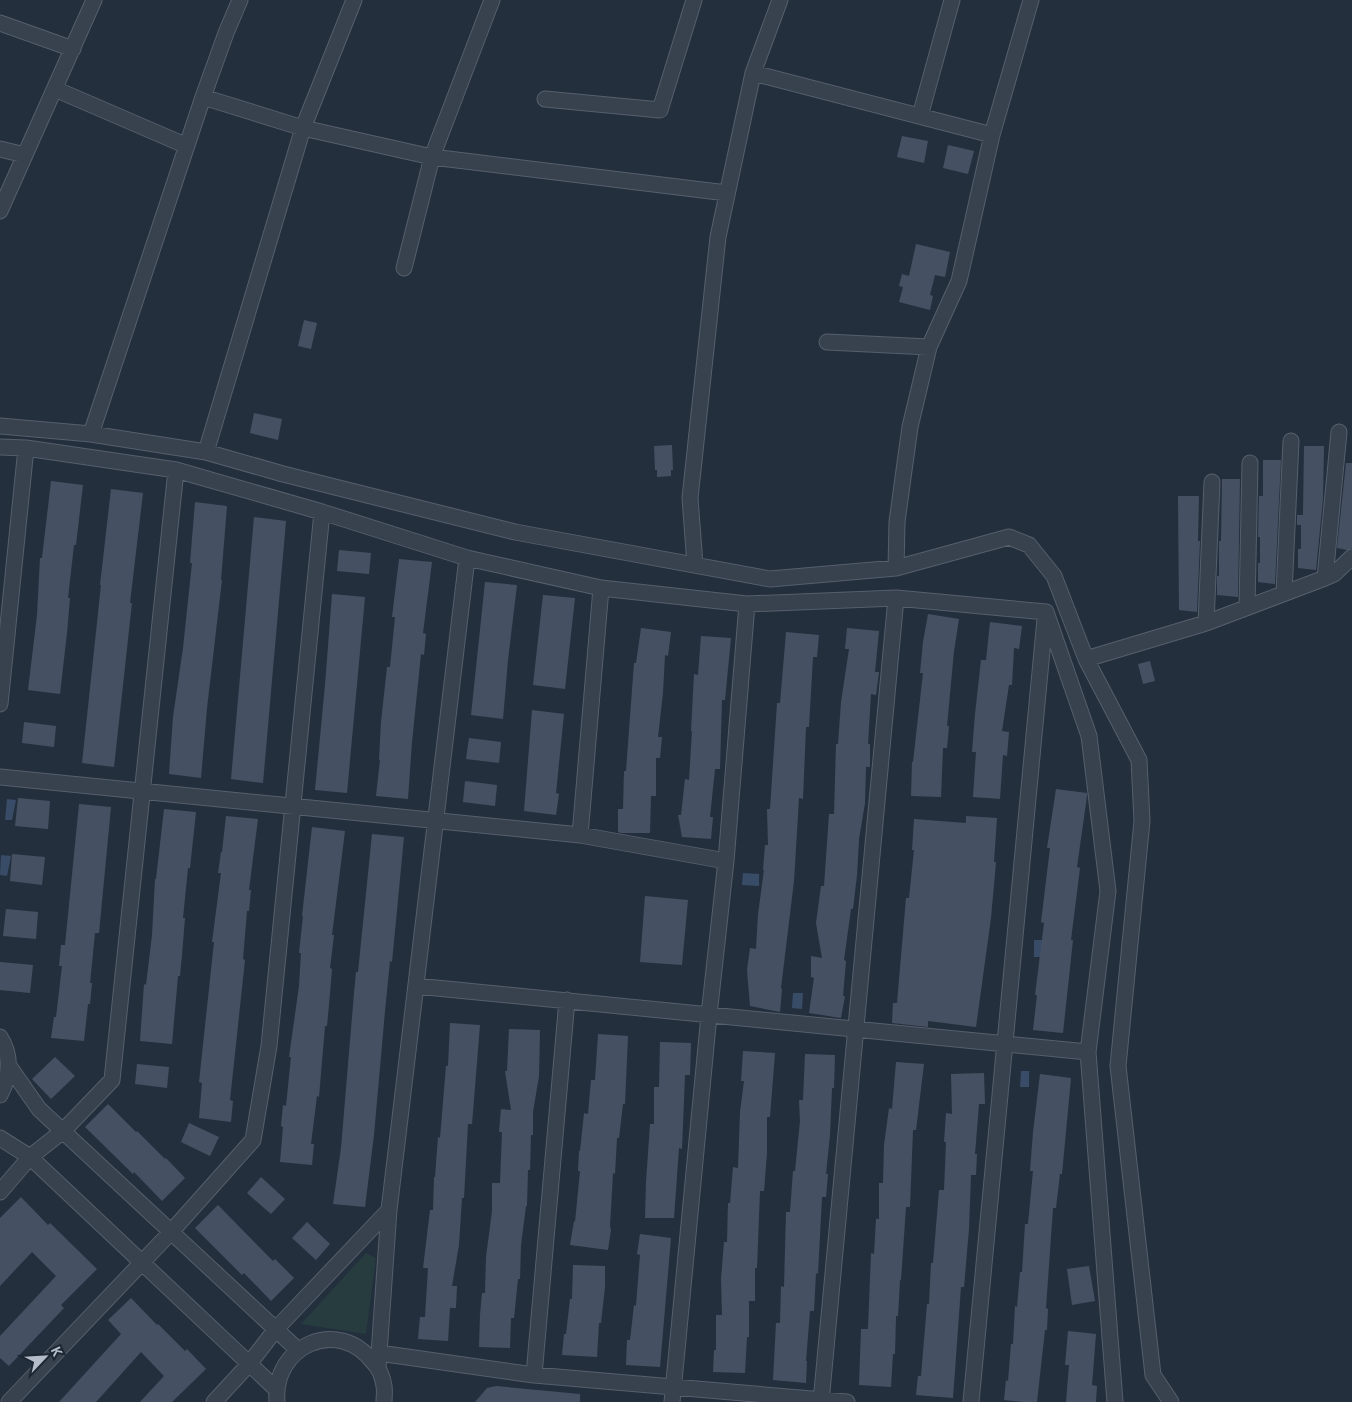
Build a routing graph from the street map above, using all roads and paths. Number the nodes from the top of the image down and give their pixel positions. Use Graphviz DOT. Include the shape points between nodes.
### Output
graph roads {
  1 [pos="94,0"];
  2 [pos="240,0"];
  3 [pos="354,0"];
  4 [pos="492,0"];
  5 [pos="694,0"];
  6 [pos="780,0"];
  7 [pos="952,0"];
  8 [pos="1030,0"];
  9 [pos="0,23"];
  10 [pos="73,49"];
  11 [pos="752,73"];
  12 [pos="54,89"];
  13 [pos="203,97"];
  14 [pos="545,99"];
  15 [pos="920,116"];
  16 [pos="303,128"];
  17 [pos="992,135"];
  18 [pos="187,146"];
  19 [pos="0,149"];
  20 [pos="25,155"];
  21 [pos="432,157"];
  22 [pos="727,193"];
  23 [pos="0,211"];
  24 [pos="404,268"];
  25 [pos="827,342"];
  26 [pos="928,347"];
  27 [pos="0,426"];
  28 [pos="1339,432"];
  29 [pos="90,434"];
  30 [pos="1291,441"];
  31 [pos="0,448"];
  32 [pos="26,448"];
  33 [pos="206,452"];
  34 [pos="1250,463"];
  35 [pos="176,470"];
  36 [pos="1212,482"];
  37 [pos="322,512"];
  38 [pos="1352,557"];
  39 [pos="467,558"];
  40 [pos="695,565"];
  41 [pos="896,568"];
  42 [pos="1325,578"];
  43 [pos="601,588"];
  44 [pos="1284,593"];
  45 [pos="896,598"];
  46 [pos="747,604"];
  47 [pos="1247,607"];
  48 [pos="1046,612"];
  49 [pos="1206,623"];
  50 [pos="1086,659"];
  51 [pos="1,680"];
  52 [pos="0,704"];
  53 [pos="0,777"];
  54 [pos="142,791"];
  55 [pos="293,806"];
  56 [pos="436,821"];
  57 [pos="580,835"];
  58 [pos="726,861"];
  59 [pos="416,986"];
  60 [pos="567,1000"];
  61 [pos="708,1015"];
  62 [pos="856,1030"];
  63 [pos="0,1037"];
  64 [pos="1005,1044"];
  65 [pos="1088,1052"];
  66 [pos="9,1066"];
  67 [pos="0,1095"];
  68 [pos="63,1131"];
  69 [pos="0,1138"];
  70 [pos="30,1157"];
  71 [pos="0,1192"];
  72 [pos="389,1210"];
  73 [pos="171,1232"];
  74 [pos="142,1262"];
  75 [pos="276,1329"];
  76 [pos="298,1350"];
  77 [pos="379,1360"];
  78 [pos="249,1364"];
  79 [pos="534,1375"];
  80 [pos="673,1394"];
  81 [pos="276,1395"];
  82 [pos="821,1401"];
  83 [pos="9,1402"];
  84 [pos="214,1402"];
  85 [pos="384,1402"];
  86 [pos="848,1402"];
  87 [pos="971,1402"];
  88 [pos="1115,1402"];
  89 [pos="1171,1402"];
  1 -- 10 [label="street"];
  2 -- 13 [label="street"];
  3 -- 16 [label="street"];
  4 -- 21 [label="street"];
  5 -- 14 [label="street" via="660,110"];
  6 -- 11 [label="street"];
  7 -- 15 [label="street"];
  8 -- 17 [label="street"];
  9 -- 10 [label="street"];
  10 -- 12 [label="street"];
  11 -- 15 [label="street"];
  11 -- 22 [label="street"];
  12 -- 18 [label="street"];
  12 -- 20 [label="street"];
  13 -- 16 [label="street"];
  13 -- 18 [label="street"];
  15 -- 17 [label="street"];
  16 -- 21 [label="street"];
  16 -- 33 [label="street"];
  17 -- 26 [label="street" via="959,281"];
  18 -- 29 [label="street"];
  19 -- 20 [label="street"];
  20 -- 23 [label="street"];
  21 -- 22 [label="street"];
  21 -- 24 [label="street"];
  22 -- 40 [label="street" via="718,237 690,498"];
  25 -- 26 [label="street"];
  26 -- 41 [label="street" via="910,427 897,522"];
  27 -- 29 [label="street"];
  28 -- 42 [label="street"];
  29 -- 33 [label="street"];
  30 -- 44 [label="street"];
  31 -- 32 [label="street"];
  32 -- 35 [label="street"];
  32 -- 51 [label="street"];
  33 -- 40 [label="street" via="515,532"];
  34 -- 47 [label="street"];
  35 -- 37 [label="street"];
  35 -- 54 [label="street"];
  36 -- 49 [label="street"];
  37 -- 39 [label="street"];
  37 -- 55 [label="street"];
  38 -- 42 [label="street"];
  39 -- 43 [label="street"];
  39 -- 56 [label="street"];
  40 -- 41 [label="street" via="770,579"];
  41 -- 50 [label="street" via="1009,537 1029,545 1054,576"];
  42 -- 44 [label="street"];
  43 -- 46 [label="street"];
  43 -- 57 [label="street"];
  44 -- 47 [label="street"];
  45 -- 46 [label="street"];
  45 -- 48 [label="street"];
  45 -- 62 [label="street"];
  46 -- 58 [label="street"];
  47 -- 49 [label="street"];
  48 -- 64 [label="street"];
  48 -- 65 [label="street" via="1089,736 1108,891"];
  49 -- 50 [label="street"];
  50 -- 89 [label="street" via="1139,760 1142,821 1118,1066 1153,1375"];
  51 -- 52 [label="street"];
  53 -- 54 [label="street"];
  54 -- 55 [label="street"];
  54 -- 68 [label="street" via="112,1080"];
  55 -- 56 [label="street"];
  55 -- 73 [label="street" via="269,1046 253,1140"];
  56 -- 57 [label="street"];
  56 -- 59 [label="street"];
  57 -- 58 [label="street"];
  58 -- 61 [label="street"];
  59 -- 60 [label="street"];
  59 -- 72 [label="street"];
  60 -- 61 [label="street"];
  60 -- 79 [label="street"];
  61 -- 62 [label="street"];
  61 -- 80 [label="street"];
  62 -- 64 [label="street"];
  62 -- 82 [label="street"];
  63 -- 66 [label="street" via="6,1046"];
  64 -- 65 [label="street"];
  64 -- 87 [label="street"];
  65 -- 88 [label="street"];
  66 -- 67 [label="street"];
  66 -- 68 [label="street" via="40,1109"];
  68 -- 70 [label="street"];
  68 -- 73 [label="street"];
  69 -- 70 [label="street"];
  70 -- 71 [label="street"];
  70 -- 74 [label="street"];
  72 -- 75 [label="street"];
  72 -- 77 [label="street"];
  73 -- 74 [label="street"];
  73 -- 75 [label="street"];
  74 -- 78 [label="street"];
  74 -- 83 [label="street"];
  75 -- 76 [label="street"];
  75 -- 78 [label="street"];
  76 -- 77 [label="street" via="314,1342 333,1339 351,1343"];
  76 -- 81 [label="street" via="283,1367"];
  77 -- 79 [label="street"];
  77 -- 85 [label="street"];
  78 -- 81 [label="street"];
  78 -- 84 [label="street"];
  79 -- 80 [label="street"];
  80 -- 82 [label="street"];
  82 -- 86 [label="street"];
}
